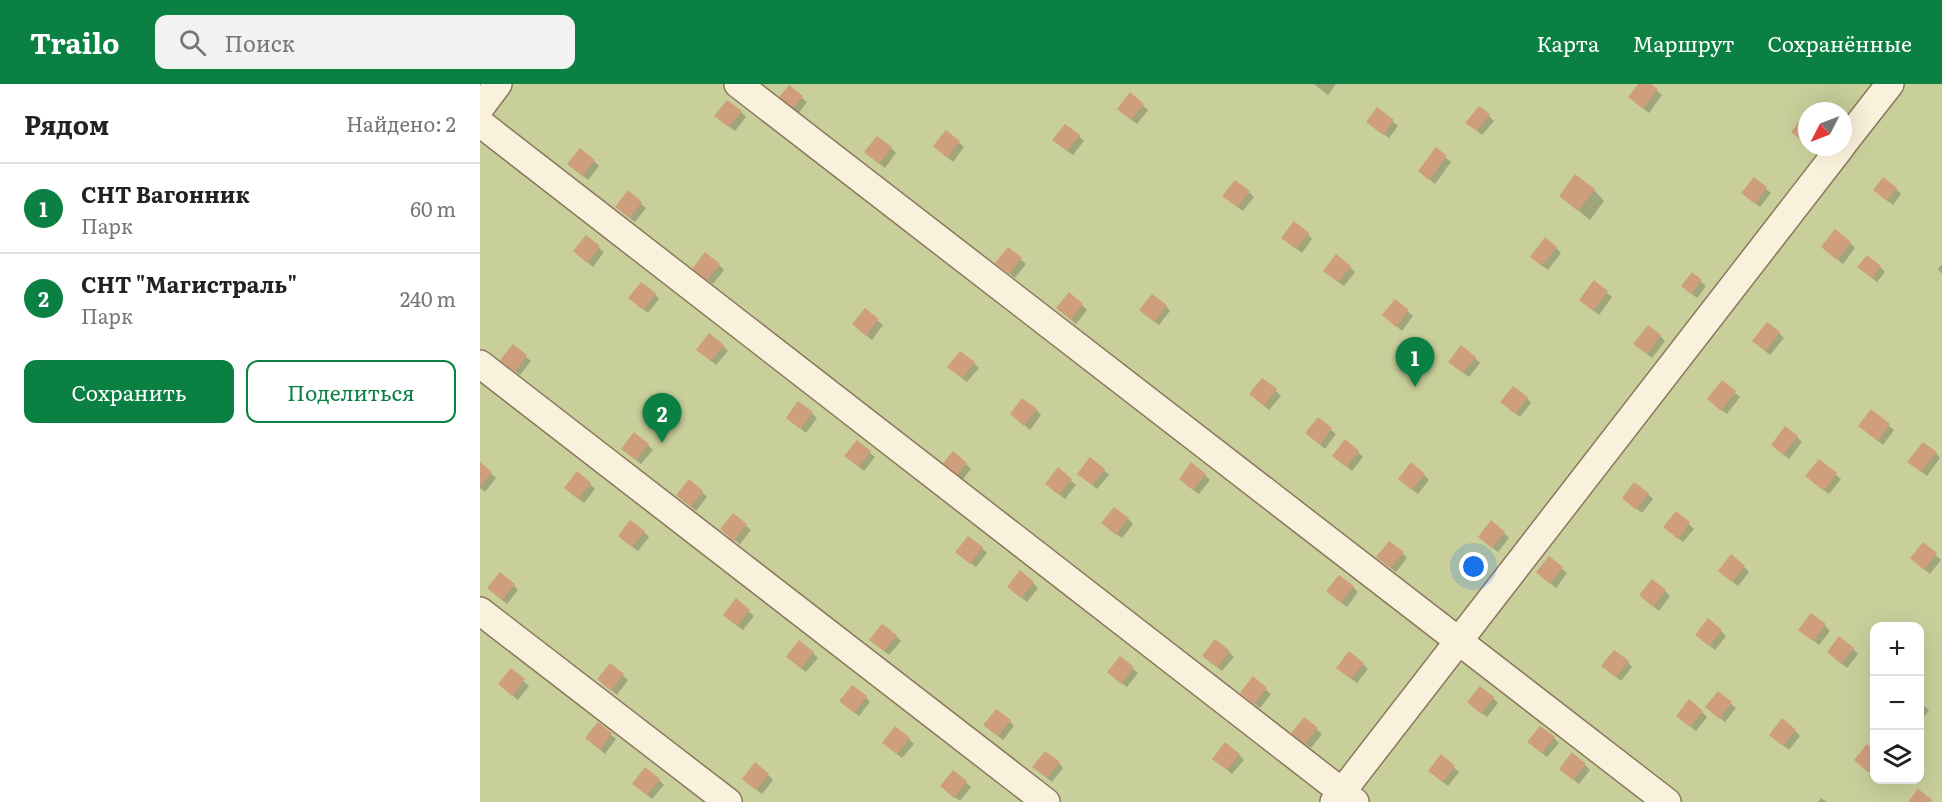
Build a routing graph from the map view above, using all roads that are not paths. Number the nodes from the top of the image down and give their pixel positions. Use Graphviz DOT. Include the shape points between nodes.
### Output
graph roads {
  1 [pos="498,84"];
  2 [pos="738,84"];
  3 [pos="1890,84"];
  4 [pos="480,108"];
  5 [pos="480,123"];
  6 [pos="1852,133"];
  7 [pos="1834,156"];
  8 [pos="480,364"];
  9 [pos="480,611"];
  10 [pos="1457,642"];
  11 [pos="1343,799"];
  12 [pos="728,802"];
  13 [pos="1046,802"];
  14 [pos="1667,802"];
  1 -- 4 [label="street"];
  2 -- 10 [label="street"];
  3 -- 6 [label="street"];
  5 -- 11 [label="street"];
  7 -- 10 [label="street"];
  8 -- 13 [label="street"];
  9 -- 12 [label="street"];
  10 -- 11 [label="street"];
  10 -- 14 [label="street"];
}
